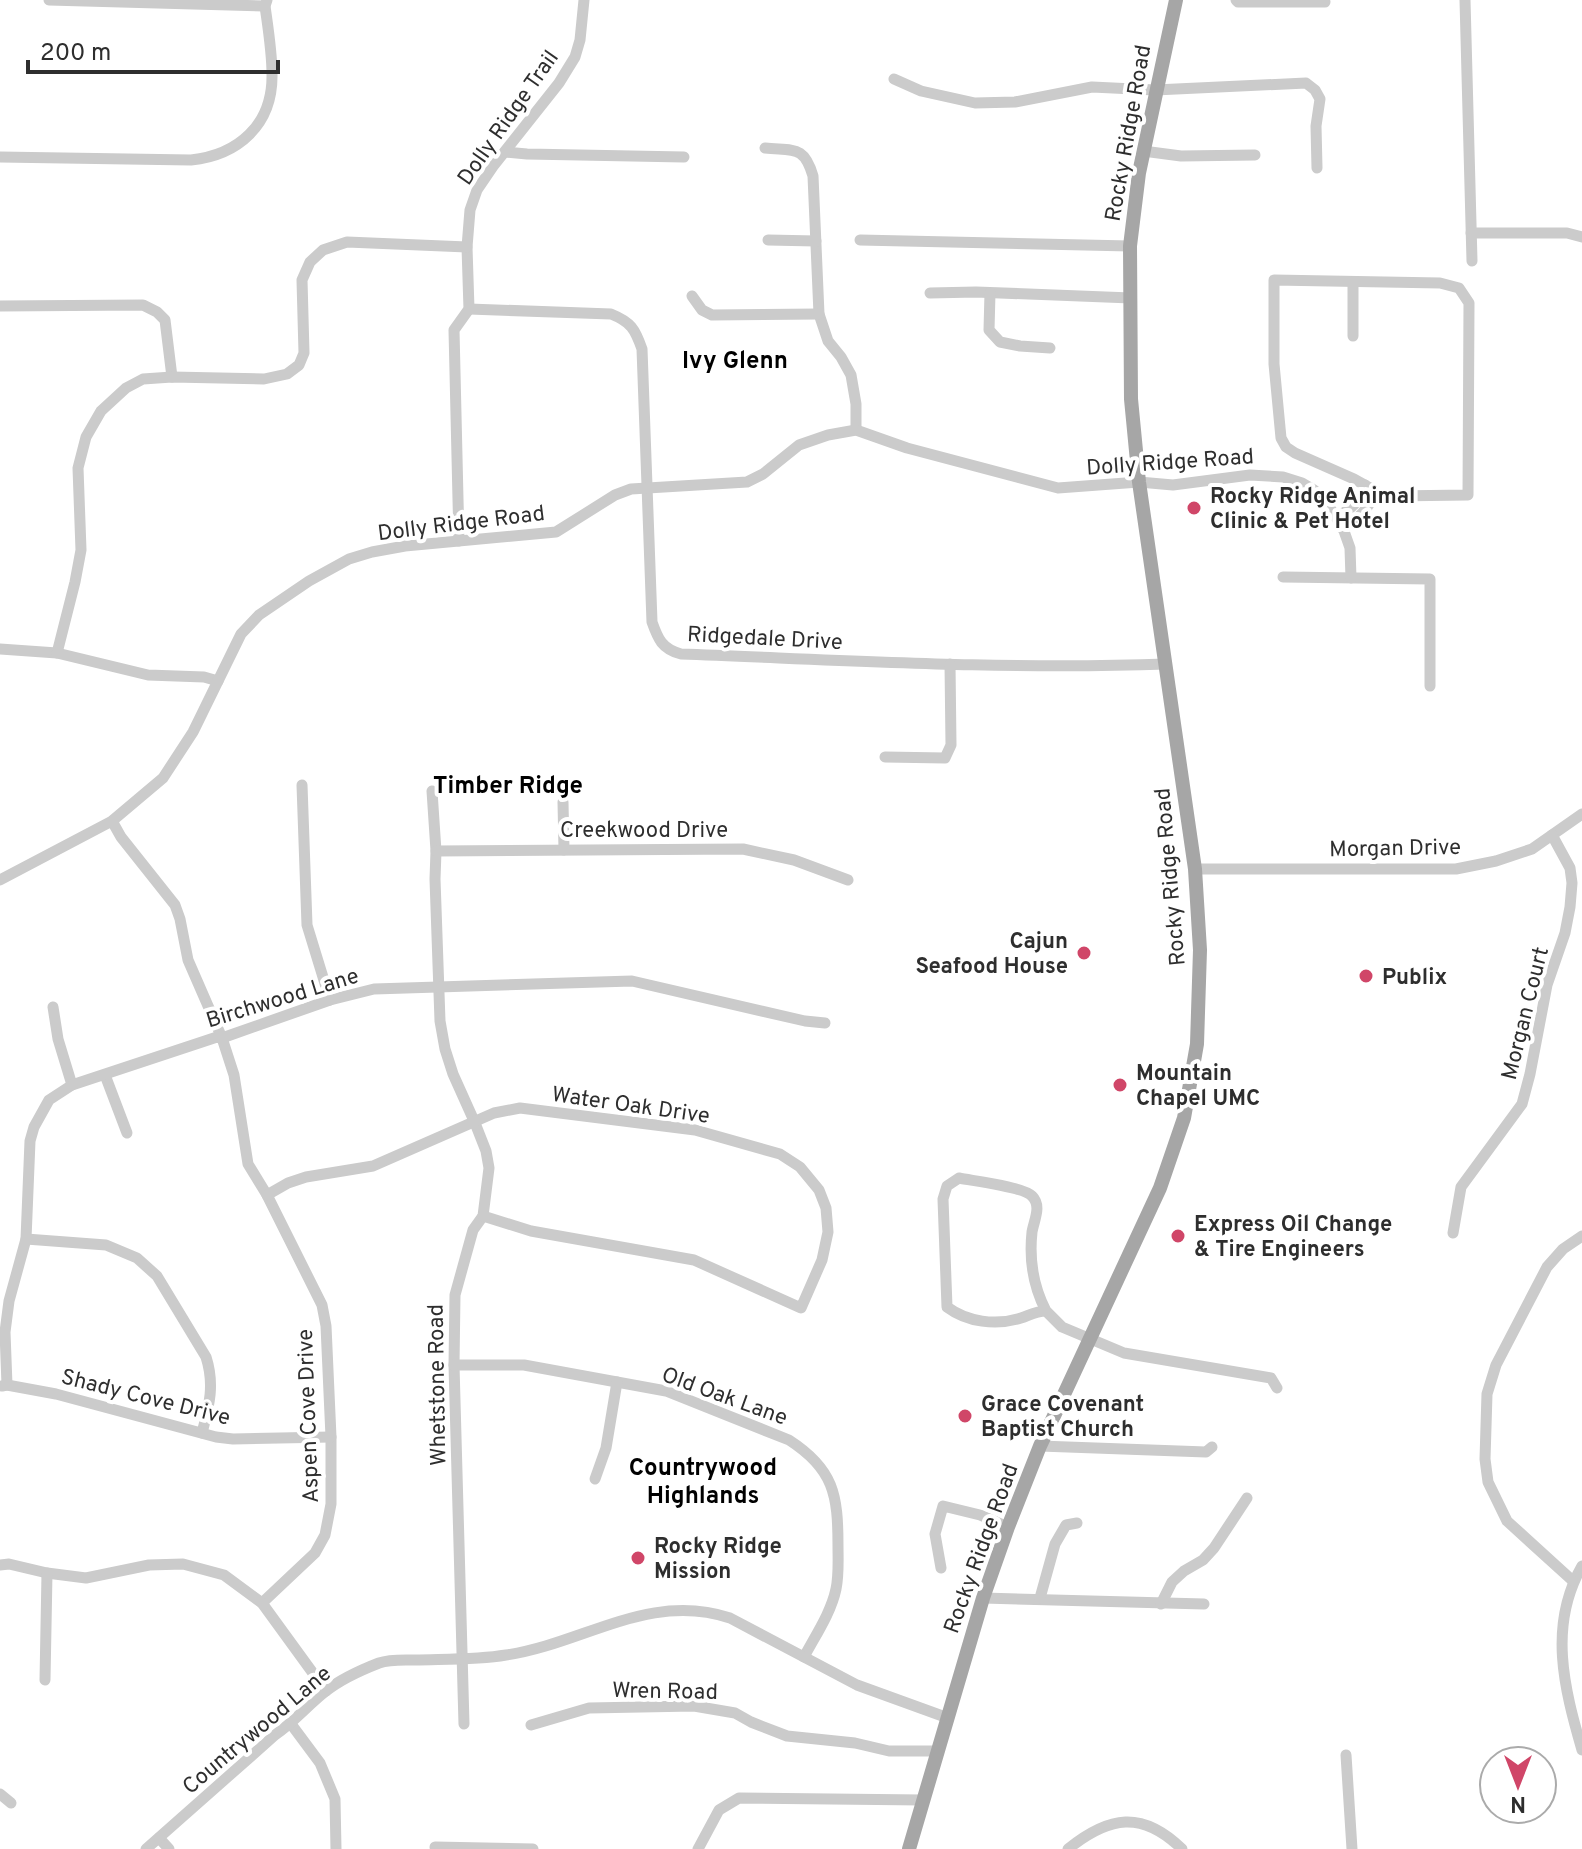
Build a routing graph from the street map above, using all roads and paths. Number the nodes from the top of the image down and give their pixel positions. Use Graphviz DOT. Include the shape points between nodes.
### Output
graph roads {
  1 [pos="49,0"];
  2 [pos="584,0"];
  3 [pos="1176,0"];
  4 [pos="1236,0"];
  5 [pos="1465,0"];
  6 [pos="1325,2"];
  7 [pos="266,3"];
  8 [pos="894,79"];
  9 [pos="1155,90"];
  10 [pos="765,148"];
  11 [pos="1143,151"];
  12 [pos="505,152"];
  13 [pos="1255,155"];
  14 [pos="0,157"];
  15 [pos="684,157"];
  16 [pos="1317,168"];
  17 [pos="1471,233"];
  18 [pos="1582,237"];
  19 [pos="768,240"];
  20 [pos="860,240"];
  21 [pos="816,241"];
  22 [pos="1130,246"];
  23 [pos="467,247"];
  24 [pos="1472,261"];
  25 [pos="1353,282"];
  26 [pos="930,293"];
  27 [pos="990,293"];
  28 [pos="692,296"];
  29 [pos="1131,298"];
  30 [pos="0,306"];
  31 [pos="469,309"];
  32 [pos="819,314"];
  33 [pos="1353,336"];
  34 [pos="1050,348"];
  35 [pos="172,377"];
  36 [pos="856,430"];
  37 [pos="1139,482"];
  38 [pos="1371,488"];
  39 [pos="648,489"];
  40 [pos="1336,517"];
  41 [pos="1344,529"];
  42 [pos="459,541"];
  43 [pos="1283,577"];
  44 [pos="1351,578"];
  45 [pos="0,649"];
  46 [pos="57,653"];
  47 [pos="950,664"];
  48 [pos="1166,664"];
  49 [pos="218,681"];
  50 [pos="1430,686"];
  51 [pos="885,757"];
  52 [pos="302,785"];
  53 [pos="432,791"];
  54 [pos="563,802"];
  55 [pos="1582,814"];
  56 [pos="112,821"];
  57 [pos="1552,835"];
  58 [pos="564,850"];
  59 [pos="436,851"];
  60 [pos="1195,869"];
  61 [pos="0,880"];
  62 [pos="848,880"];
  63 [pos="439,988"];
  64 [pos="330,1000"];
  65 [pos="53,1007"];
  66 [pos="825,1023"];
  67 [pos="222,1038"];
  68 [pos="105,1075"];
  69 [pos="72,1085"];
  70 [pos="475,1123"];
  71 [pos="127,1133"];
  72 [pos="267,1195"];
  73 [pos="483,1216"];
  74 [pos="1453,1233"];
  75 [pos="1582,1236"];
  76 [pos="26,1239"];
  77 [pos="1046,1311"];
  78 [pos="1091,1338"];
  79 [pos="454,1365"];
  80 [pos="617,1382"];
  81 [pos="4,1386"];
  82 [pos="1277,1388"];
  83 [pos="202,1433"];
  84 [pos="331,1437"];
  85 [pos="1040,1446"];
  86 [pos="1212,1447"];
  87 [pos="595,1479"];
  88 [pos="1247,1498"];
  89 [pos="1077,1523"];
  90 [pos="1008,1527"];
  91 [pos="0,1565"];
  92 [pos="1582,1566"];
  93 [pos="941,1568"];
  94 [pos="47,1573"];
  95 [pos="1573,1581"];
  96 [pos="983,1598"];
  97 [pos="1040,1598"];
  98 [pos="262,1603"];
  99 [pos="1161,1604"];
  100 [pos="1204,1604"];
  101 [pos="804,1657"];
  102 [pos="463,1658"];
  103 [pos="45,1680"];
  104 [pos="326,1691"];
  105 [pos="948,1718"];
  106 [pos="291,1724"];
  107 [pos="464,1724"];
  108 [pos="531,1725"];
  109 [pos="1582,1750"];
  110 [pos="937,1751"];
  111 [pos="1346,1755"];
  112 [pos="0,1794"];
  113 [pos="923,1800"];
  114 [pos="11,1803"];
  115 [pos="159,1838"];
  116 [pos="435,1847"];
  117 [pos="146,1849"];
  118 [pos="169,1849"];
  119 [pos="336,1849"];
  120 [pos="533,1849"];
  121 [pos="698,1849"];
  122 [pos="909,1849"];
  123 [pos="1068,1849"];
  124 [pos="1182,1849"];
  125 [pos="1352,1849"];
  1 -- 7 [label="street"];
  2 -- 12 [label="street, Dolly Ridge Trail" via="575,57"];
  3 -- 9 [label="main road, Rocky Ridge Road"];
  4 -- 6 [label="street"];
  5 -- 17 [label="street"];
  7 -- 14 [label="street" via="273,76 269,103 252,132 233,148 191,160"];
  8 -- 9 [label="street" via="975,103 1015,102 1092,87"];
  9 -- 11 [label="main road, Rocky Ridge Road"];
  9 -- 16 [label="street" via="1306,83 1320,99"];
  10 -- 21 [label="street" via="800,151 808,160"];
  11 -- 13 [label="street"];
  11 -- 22 [label="main road, Rocky Ridge Road"];
  12 -- 15 [label="street"];
  12 -- 23 [label="street, Dolly Ridge Trail" via="477,190"];
  17 -- 18 [label="street"];
  17 -- 24 [label="street"];
  19 -- 21 [label="street"];
  20 -- 22 [label="street"];
  21 -- 32 [label="street"];
  22 -- 29 [label="main road, Rocky Ridge Road"];
  23 -- 31 [label="street, Dolly Ridge Trail"];
  23 -- 35 [label="street" via="347,242 323,250 302,280 304,353 299,365 264,379"];
  25 -- 33 [label="street"];
  25 -- 38 [label="street" via="1274,280 1274,364 1286,447"];
  25 -- 38 [label="street" via="1440,283 1459,288 1469,303 1468,495 1392,496"];
  26 -- 27 [label="street"];
  27 -- 29 [label="street"];
  27 -- 34 [label="street" via="989,330 1000,342"];
  28 -- 32 [label="street" via="712,315"];
  29 -- 37 [label="main road, Rocky Ridge Road" via="1131,399"];
  30 -- 35 [label="street" via="143,305 165,320"];
  31 -- 39 [label="street, Ridgedale Drive" via="611,314 625,319 642,349"];
  31 -- 42 [label="street, Dolly Ridge Trail" via="454,330"];
  32 -- 36 [label="street" via="828,341 851,375"];
  35 -- 46 [label="street" via="143,379 126,388 101,411 86,437 78,468 81,550"];
  36 -- 37 [label="street, Dolly Ridge Road" via="1058,488"];
  36 -- 39 [label="street, Dolly Ridge Road" via="799,445 747,482"];
  37 -- 40 [label="street, Dolly Ridge Road" via="1173,485 1250,475 1283,477 1314,490"];
  37 -- 48 [label="main road, Rocky Ridge Road"];
  38 -- 40 [label="street"];
  38 -- 41 [label="street" via="1371,504"];
  39 -- 42 [label="street, Dolly Ridge Road" via="615,495 556,532"];
  39 -- 47 [label="street, Ridgedale Drive" via="652,622 659,642 670,651"];
  40 -- 41 [label="street, Dolly Ridge Road"];
  41 -- 44 [label="street, Dolly Ridge Road"];
  42 -- 49 [label="street, Dolly Ridge Road" via="372,552 309,581 241,634"];
  43 -- 44 [label="street"];
  44 -- 50 [label="street" via="1430,579"];
  45 -- 46 [label="street"];
  46 -- 49 [label="street" via="148,675"];
  47 -- 48 [label="street, Ridgedale Drive"];
  47 -- 51 [label="street" via="951,745 945,758"];
  48 -- 60 [label="main road, Rocky Ridge Road"];
  49 -- 56 [label="street, Dolly Ridge Road" via="163,778"];
  52 -- 64 [label="street" via="307,925"];
  53 -- 59 [label="street, Whetstone Road"];
  54 -- 58 [label="street"];
  55 -- 57 [label="street, Morgan Drive"];
  56 -- 61 [label="street, Dolly Ridge Road"];
  56 -- 67 [label="street, Aspen Cove Drive" via="175,905 188,960"];
  57 -- 60 [label="street, Morgan Drive" via="1532,849 1456,869"];
  57 -- 74 [label="street, Morgan Court" via="1570,868 1570,907 1547,985 1530,1074 1522,1104 1461,1187"];
  58 -- 59 [label="street, Creekwood Drive"];
  58 -- 62 [label="street, Creekwood Drive" via="743,849"];
  59 -- 63 [label="street, Whetstone Road"];
  60 -- 78 [label="main road, Rocky Ridge Road" via="1200,950 1197,1044 1184,1118 1153,1203"];
  63 -- 64 [label="street, Birchwood Lane" via="374,989"];
  63 -- 66 [label="street, Birchwood Lane" via="632,981"];
  63 -- 70 [label="street, Whetstone Road" via="445,1049"];
  64 -- 67 [label="street, Birchwood Lane"];
  65 -- 69 [label="street"];
  67 -- 68 [label="street, Birchwood Lane"];
  67 -- 72 [label="street, Aspen Cove Drive" via="234,1075 248,1164"];
  68 -- 69 [label="street, Birchwood Lane"];
  68 -- 71 [label="street"];
  69 -- 76 [label="street, Birchwood Lane" via="49,1100 34,1127"];
  70 -- 72 [label="street, Water Oak Drive" via="373,1166 306,1177"];
  70 -- 73 [label="street, Whetstone Road" via="489,1168"];
  70 -- 73 [label="street, Water Oak Drive" via="520,1108 695,1130 780,1154 800,1167 819,1190 828,1232 801,1308 694,1260 531,1231"];
  72 -- 84 [label="street, Aspen Cove Drive" via="322,1305"];
  73 -- 79 [label="street, Whetstone Road" via="473,1230 455,1295"];
  75 -- 95 [label="street" via="1547,1267 1496,1365 1487,1394 1485,1459 1488,1482 1507,1521"];
  76 -- 81 [label="street, Birchwood Lane" via="9,1301"];
  76 -- 83 [label="street" via="106,1245 137,1258 157,1276 210,1368 211,1395"];
  77 -- 77 [label="street" via="1031,1262 1037,1208 1032,1196 959,1178 947,1186 947,1307 987,1322"];
  77 -- 78 [label="street" via="1062,1327"];
  78 -- 82 [label="street" via="1124,1353 1271,1378"];
  78 -- 85 [label="main road, Rocky Ridge Road"];
  79 -- 80 [label="street, Old Oak Lane" via="524,1365"];
  79 -- 102 [label="street, Whetstone Road"];
  80 -- 87 [label="street"];
  80 -- 101 [label="street, Old Oak Lane" via="666,1391 789,1440 821,1466 835,1495 838,1575 829,1609"];
  81 -- 83 [label="street, Shady Cove Drive" via="56,1394"];
  83 -- 84 [label="street, Shady Cove Drive" via="233,1439"];
  84 -- 98 [label="street, Aspen Cove Drive" via="331,1504 325,1535 315,1553"];
  85 -- 86 [label="street" via="1206,1452"];
  85 -- 90 [label="main road, Rocky Ridge Road"];
  88 -- 99 [label="street" via="1214,1548 1172,1582"];
  89 -- 97 [label="street" via="1066,1525 1055,1544"];
  90 -- 93 [label="street" via="943,1506 935,1534"];
  90 -- 96 [label="main road, Rocky Ridge Road"];
  91 -- 94 [label="street"];
  92 -- 95 [label="street"];
  94 -- 98 [label="street" via="86,1578 183,1564 224,1575"];
  94 -- 103 [label="street"];
  95 -- 109 [label="street" via="1561,1631 1563,1673"];
  96 -- 97 [label="street"];
  96 -- 105 [label="main road, Rocky Ridge Road"];
  97 -- 99 [label="street"];
  98 -- 104 [label="street"];
  99 -- 100 [label="street"];
  101 -- 102 [label="street, Countrywood Lane" via="730,1618 687,1610 630,1618 528,1652"];
  101 -- 105 [label="street, Countrywood Lane" via="869,1690"];
  102 -- 104 [label="street, Countrywood Lane" via="384,1661"];
  102 -- 107 [label="street, Whetstone Road"];
  104 -- 106 [label="street, Countrywood Lane"];
  105 -- 110 [label="main road, Rocky Ridge Road"];
  106 -- 115 [label="street, Countrywood Lane"];
  106 -- 119 [label="street" via="320,1763 335,1799"];
  108 -- 110 [label="street, Wren Road" via="589,1708 694,1706 735,1713 787,1736 889,1751"];
  110 -- 113 [label="main road, Rocky Ridge Road"];
  111 -- 125 [label="street"];
  112 -- 114 [label="street"];
  113 -- 121 [label="street" via="739,1798 719,1810"];
  113 -- 122 [label="main road, Rocky Ridge Road"];
  115 -- 117 [label="street, Countrywood Lane"];
  115 -- 118 [label="street"];
  116 -- 120 [label="street"];
  123 -- 124 [label="street" via="1088,1834 1123,1821 1153,1828"];
}
